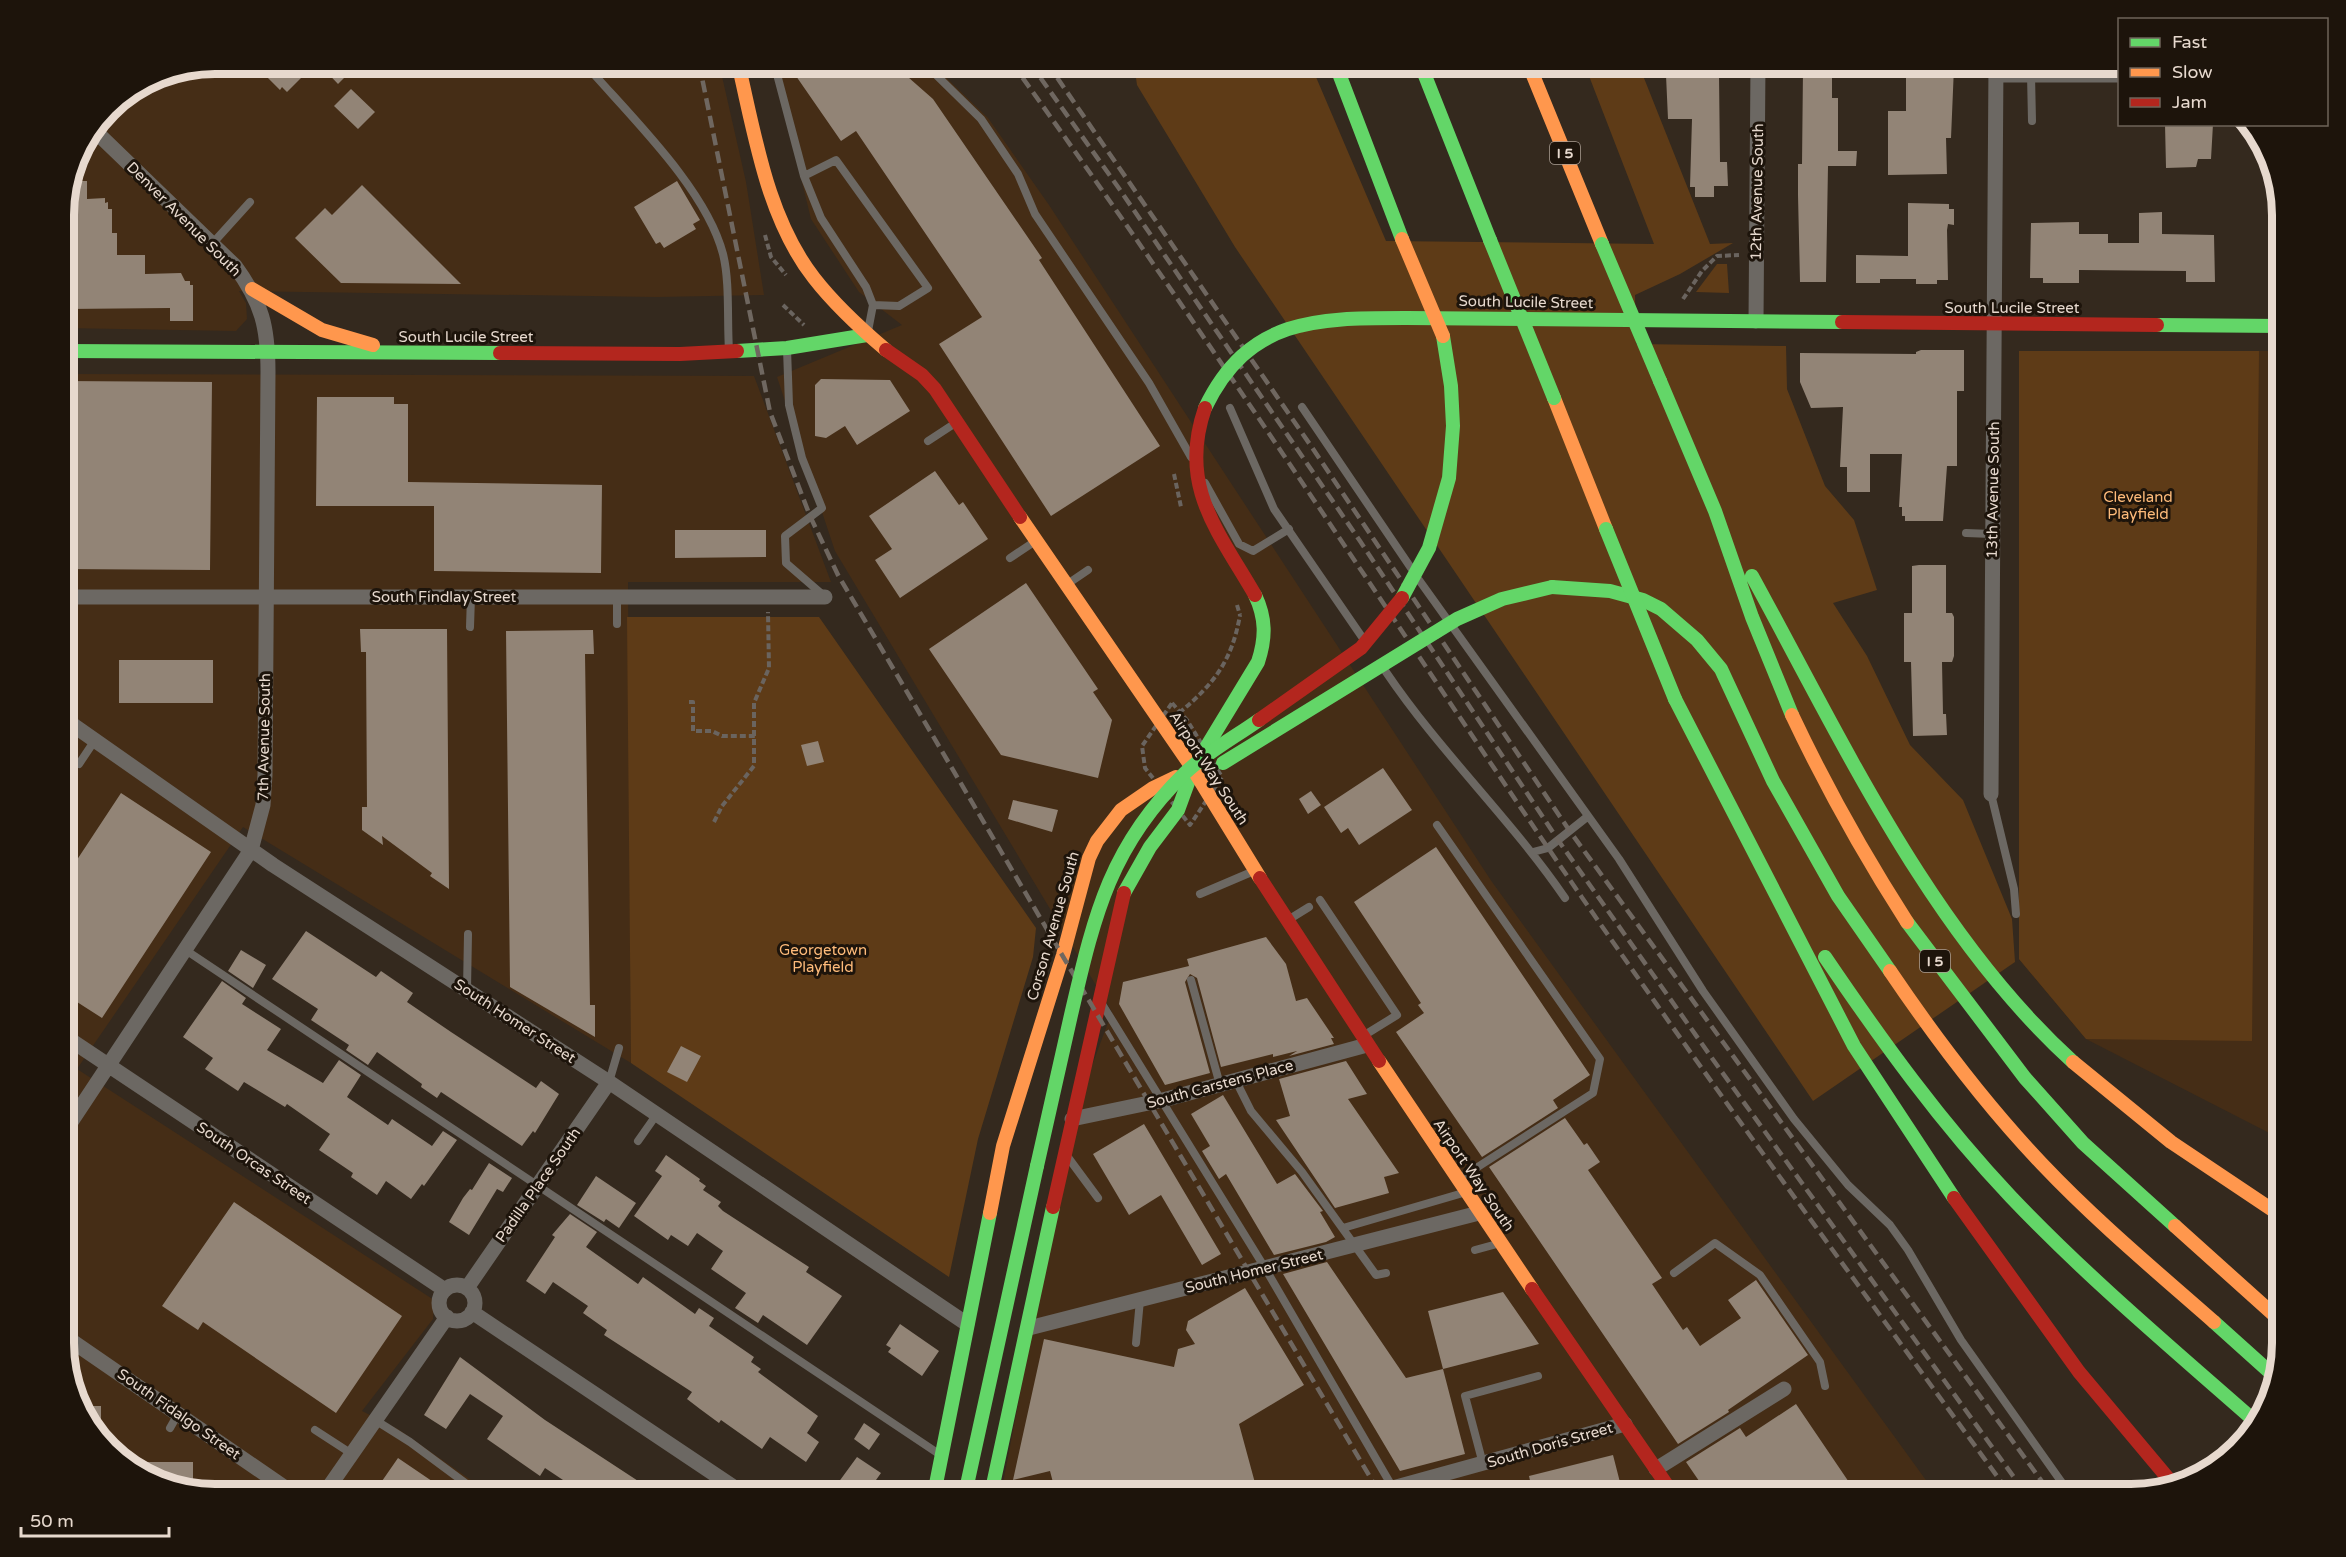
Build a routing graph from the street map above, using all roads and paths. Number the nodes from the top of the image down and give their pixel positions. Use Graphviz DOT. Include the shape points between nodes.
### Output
graph roads {
  1 [pos="594,74"];
  2 [pos="741,74"];
  3 [pos="777,74"];
  4 [pos="935,74"];
  5 [pos="1339,74"];
  6 [pos="1424,74"];
  7 [pos="1533,74"];
  8 [pos="1758,74"];
  9 [pos="1996,74"];
  10 [pos="2025,74"];
  11 [pos="2031,75"];
  12 [pos="2118,75"];
  13 [pos="2032,121"];
  14 [pos="98,134"];
  15 [pos="804,176"];
  16 [pos="250,202"];
  17 [pos="212,243"];
  18 [pos="1739,255"];
  19 [pos="252,290"];
  20 [pos="1684,299"];
  21 [pos="783,305"];
  22 [pos="873,305"];
  23 [pos="1755,321"];
  24 [pos="804,324"];
  25 [pos="1994,324"];
  26 [pos="2272,326"];
  27 [pos="867,335"];
  28 [pos="787,348"];
  29 [pos="74,351"];
  30 [pos="729,352"];
  31 [pos="268,353"];
  32 [pos="420,354"];
  33 [pos="1302,407"];
  34 [pos="1230,408"];
  35 [pos="957,421"];
  36 [pos="928,441"];
  37 [pos="1174,470"];
  38 [pos="1182,509"];
  39 [pos="1715,511"];
  40 [pos="1289,529"];
  41 [pos="1966,533"];
  42 [pos="1992,534"];
  43 [pos="1036,541"];
  44 [pos="1010,558"];
  45 [pos="1088,570"];
  46 [pos="1065,585"];
  47 [pos="471,596"];
  48 [pos="1231,596"];
  49 [pos="74,597"];
  50 [pos="617,597"];
  51 [pos="768,597"];
  52 [pos="825,597"];
  53 [pos="267,598"];
  54 [pos="617,624"];
  55 [pos="470,627"];
  56 [pos="1372,652"];
  57 [pos="1378,662"];
  58 [pos="689,702"];
  59 [pos="1179,713"];
  60 [pos="74,726"];
  61 [pos="755,736"];
  62 [pos="95,740"];
  63 [pos="1142,746"];
  64 [pos="79,764"];
  65 [pos="1145,768"];
  66 [pos="1193,769"];
  67 [pos="1990,794"];
  68 [pos="1163,795"];
  69 [pos="1587,817"];
  70 [pos="714,822"];
  71 [pos="1437,825"];
  72 [pos="1748,843"];
  73 [pos="251,850"];
  74 [pos="1533,852"];
  75 [pos="1255,870"];
  76 [pos="1200,894"];
  77 [pos="1565,898"];
  78 [pos="1320,900"];
  79 [pos="1309,907"];
  80 [pos="2016,914"];
  81 [pos="1287,921"];
  82 [pos="468,934"];
  83 [pos="187,951"];
  84 [pos="1191,980"];
  85 [pos="467,990"];
  86 [pos="1098,998"];
  87 [pos="1364,1041"];
  88 [pos="74,1042"];
  89 [pos="619,1048"];
  90 [pos="1034,1048"];
  91 [pos="1086,1059"];
  92 [pos="109,1066"];
  93 [pos="609,1082"];
  94 [pos="1228,1083"];
  95 [pos="1163,1100"];
  96 [pos="657,1114"];
  97 [pos="74,1118"];
  98 [pos="1072,1119"];
  99 [pos="638,1142"];
  100 [pos="1064,1152"];
  101 [pos="538,1185"];
  102 [pos="1461,1187"];
  103 [pos="1098,1198"];
  104 [pos="2272,1210"];
  105 [pos="1479,1213"];
  106 [pos="1343,1228"];
  107 [pos="1500,1243"];
  108 [pos="1355,1245"];
  109 [pos="1475,1250"];
  110 [pos="1265,1268"];
  111 [pos="1386,1273"];
  112 [pos="1674,1273"];
  113 [pos="467,1288"];
  114 [pos="445,1290"];
  115 [pos="1140,1300"];
  116 [pos="472,1312"];
  117 [pos="2272,1313"];
  118 [pos="447,1317"];
  119 [pos="967,1324"];
  120 [pos="1029,1328"];
  121 [pos="74,1343"];
  122 [pos="1136,1343"];
  123 [pos="2269,1372"];
  124 [pos="1538,1376"];
  125 [pos="1825,1386"];
  126 [pos="1784,1389"];
  127 [pos="178,1414"];
  128 [pos="2251,1417"];
  129 [pos="375,1420"];
  130 [pos="1625,1424"];
  131 [pos="170,1428"];
  132 [pos="315,1430"];
  133 [pos="352,1454"];
  134 [pos="942,1456"];
  135 [pos="1483,1464"];
  136 [pos="1656,1469"];
  137 [pos="2169,1479"];
  138 [pos="280,1484"];
  139 [pos="331,1484"];
  140 [pos="467,1484"];
  141 [pos="724,1484"];
  142 [pos="936,1484"];
  143 [pos="967,1484"];
  144 [pos="993,1484"];
  145 [pos="1391,1484"];
  146 [pos="1429,1484"];
  147 [pos="1666,1484"];
  148 [pos="2063,1484"];
  1 -- 30 [label="lane" via="671,162 710,218 723,255"];
  2 -- 27 [label="main road, Airport Way South" via="769,187 782,220 813,276"];
  3 -- 15 [label="lane"];
  4 -- 40 [label="lane" via="981,119 1018,174 1035,214 1149,383 1239,544 1253,551"];
  5 -- 68 [label="main road, bridge" via="1446,342 1453,426 1449,478 1429,548 1399,604 1361,648 1186,771"];
  6 -- 72 [label="main road, bridge" via="1675,699"];
  7 -- 39 [label="main road, I 5, bridge"];
  8 -- 23 [label="street, 12th Avenue South"];
  9 -- 25 [label="street, 13th Avenue South"];
  10 -- 11 [label="street"];
  11 -- 12 [label="street"];
  11 -- 13 [label="lane"];
  14 -- 17 [label="street, Denver Avenue South"];
  15 -- 22 [label="lane" via="821,218 867,287"];
  15 -- 22 [label="lane" via="836,160 928,288 899,306"];
  16 -- 17 [label="lane"];
  17 -- 19 [label="street, Denver Avenue South"];
  18 -- 20 [label="path" via="1717,256"];
  19 -- 31 [label="street, Denver Avenue South" via="266,327"];
  19 -- 32 [label="main road" via="322,330 353,341"];
  21 -- 24 [label="path"];
  22 -- 27 [label="lane"];
  23 -- 25 [label="main road, South Lucile Street"];
  23 -- 66 [label="main road, South Lucile Street, bridge" via="1339,319 1301,324 1252,346 1215,383 1199,424 1196,470 1208,514 1262,609 1264,643 1258,662"];
  25 -- 26 [label="main road, South Lucile Street"];
  25 -- 42 [label="street, 13th Avenue South"];
  27 -- 28 [label="main road, South Lucile Street"];
  27 -- 35 [label="main road, Airport Way South" via="902,364 920,373"];
  28 -- 30 [label="main road, South Lucile Street"];
  28 -- 52 [label="lane" via="789,405 802,458 822,508 785,536 786,563"];
  29 -- 31 [label="main road, South Lucile Street"];
  30 -- 32 [label="main road, South Lucile Street"];
  31 -- 32 [label="main road, South Lucile Street"];
  31 -- 53 [label="street, 7th Avenue South"];
  33 -- 69 [label="lane"];
  34 -- 40 [label="lane" via="1274,509"];
  35 -- 36 [label="lane"];
  35 -- 43 [label="main road, Airport Way South"];
  37 -- 38 [label="path, bridge"];
  39 -- 104 [label="main road" via="1904,851 2005,990 2051,1040 2161,1134"];
  39 -- 117 [label="main road, I 5" via="1790,712 1825,786 1863,855 1920,941 2025,1078 2083,1143"];
  40 -- 56 [label="lane"];
  41 -- 42 [label="lane"];
  42 -- 67 [label="street, 13th Avenue South"];
  43 -- 44 [label="lane"];
  43 -- 46 [label="main road, Airport Way South"];
  45 -- 46 [label="lane"];
  46 -- 66 [label="main road, Airport Way South"];
  47 -- 50 [label="street, South Findlay Street"];
  47 -- 53 [label="street, South Findlay Street"];
  47 -- 55 [label="lane"];
  48 -- 59 [label="path, bridge" via="1240,615 1228,658 1205,692"];
  49 -- 53 [label="street, South Findlay Street"];
  50 -- 51 [label="street, South Findlay Street"];
  50 -- 54 [label="lane"];
  51 -- 52 [label="street, South Findlay Street"];
  51 -- 61 [label="path" via="769,668 754,703"];
  53 -- 73 [label="street, 7th Avenue South" via="265,776 263,805"];
  57 -- 74 [label="lane" via="1498,814"];
  58 -- 61 [label="path" via="693,702 693,732"];
  60 -- 62 [label="street, South Homer Street"];
  61 -- 70 [label="path" via="754,766"];
  62 -- 64 [label="lane"];
  62 -- 73 [label="street, South Homer Street"];
  63 -- 65 [label="path"];
  66 -- 75 [label="main road, Airport Way South"];
  66 -- 86 [label="main road" via="1178,810 1125,888"];
  66 -- 90 [label="main road, Corson Avenue South" via="1125,808 1097,841"];
  67 -- 80 [label="lane, 13th Avenue South" via="2014,889"];
  68 -- 123 [label="main road, bridge" via="1276,734 1464,614 1512,594 1552,587 1610,591 1661,609 1697,640 1721,669 1773,781 1838,896 1945,1051 2042,1164"];
  68 -- 143 [label="main road, bridge" via="1133,835 1102,892 1093,921"];
  69 -- 74 [label="lane" via="1548,848"];
  69 -- 148 [label="lane" via="1794,1119 1908,1250 1961,1340"];
  71 -- 102 [label="lane" via="1600,1059 1593,1093"];
  72 -- 128 [label="main road" via="1857,1004 1941,1116 2010,1196 2064,1251"];
  72 -- 137 [label="main road" via="1854,1046 1903,1123 2079,1372"];
  73 -- 83 [label="street, 7th Avenue South"];
  73 -- 85 [label="street, South Homer Street"];
  74 -- 77 [label="lane"];
  75 -- 76 [label="lane"];
  75 -- 81 [label="main road, Airport Way South"];
  78 -- 87 [label="lane" via="1397,1015"];
  79 -- 81 [label="lane"];
  81 -- 87 [label="main road, Airport Way South"];
  82 -- 85 [label="lane"];
  83 -- 92 [label="street, 7th Avenue South"];
  83 -- 101 [label="lane"];
  84 -- 94 [label="lane"];
  85 -- 93 [label="street, South Homer Street"];
  86 -- 91 [label="main road"];
  86 -- 95 [label="lane"];
  87 -- 94 [label="street, South Carstens Place"];
  87 -- 102 [label="main road, Airport Way South"];
  88 -- 92 [label="street, South Orcas Street"];
  89 -- 93 [label="lane"];
  90 -- 91 [label="main road"];
  90 -- 119 [label="main road, Corson Avenue South" via="1003,1146"];
  91 -- 98 [label="main road"];
  92 -- 97 [label="street, 7th Avenue South"];
  92 -- 114 [label="street, South Orcas Street"];
  93 -- 96 [label="street, South Homer Street"];
  93 -- 101 [label="street, Padilla Place South"];
  94 -- 95 [label="street, South Carstens Place"];
  94 -- 106 [label="lane"];
  95 -- 98 [label="street, South Carstens Place"];
  95 -- 110 [label="lane"];
  96 -- 99 [label="lane"];
  96 -- 119 [label="street, South Homer Street"];
  98 -- 100 [label="main road"];
  100 -- 103 [label="lane"];
  100 -- 120 [label="main road"];
  101 -- 113 [label="street, Padilla Place South"];
  101 -- 134 [label="lane"];
  102 -- 105 [label="main road, Airport Way South"];
  102 -- 106 [label="lane"];
  105 -- 107 [label="main road, Airport Way South"];
  105 -- 108 [label="street, South Homer Street"];
  106 -- 108 [label="lane"];
  107 -- 109 [label="lane"];
  107 -- 130 [label="main road, Airport Way South"];
  108 -- 110 [label="street, South Homer Street"];
  108 -- 111 [label="lane" via="1376,1275"];
  110 -- 115 [label="street, South Homer Street"];
  110 -- 145 [label="lane"];
  112 -- 125 [label="lane" via="1714,1243 1760,1275 1820,1362"];
  113 -- 114 [label="street" via="455,1285"];
  113 -- 116 [label="street" via="474,1297"];
  114 -- 118 [label="street" via="440,1306"];
  115 -- 120 [label="street, South Homer Street"];
  115 -- 122 [label="lane"];
  116 -- 118 [label="street" via="461,1320"];
  116 -- 141 [label="street"];
  118 -- 129 [label="street"];
  119 -- 134 [label="main road, Corson Avenue South"];
  120 -- 144 [label="main road"];
  121 -- 127 [label="street, South Fidalgo Street"];
  124 -- 135 [label="lane" via="1465,1396"];
  126 -- 136 [label="street"];
  127 -- 131 [label="lane"];
  127 -- 138 [label="street, South Fidalgo Street"];
  129 -- 133 [label="street"];
  129 -- 140 [label="lane"];
  130 -- 135 [label="street, South Doris Street"];
  130 -- 136 [label="main road, Airport Way South"];
  132 -- 133 [label="lane"];
  133 -- 139 [label="street"];
  134 -- 142 [label="main road, Corson Avenue South"];
  135 -- 146 [label="street, South Doris Street"];
  136 -- 147 [label="main road, Airport Way South"];
}
